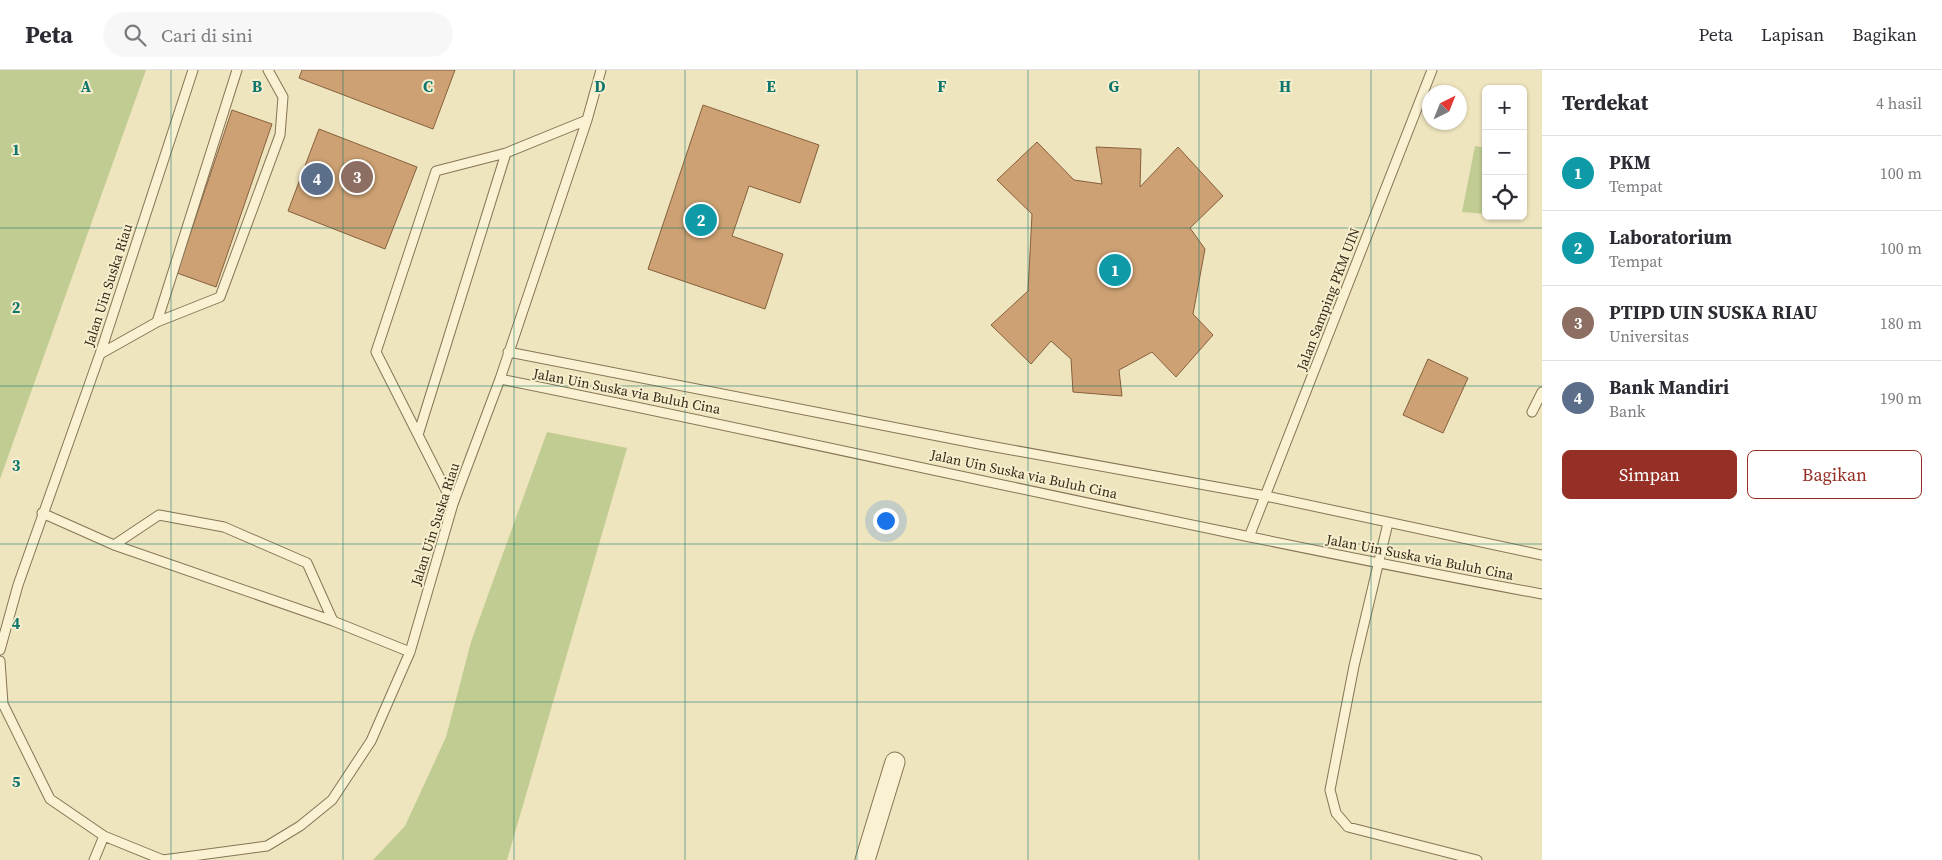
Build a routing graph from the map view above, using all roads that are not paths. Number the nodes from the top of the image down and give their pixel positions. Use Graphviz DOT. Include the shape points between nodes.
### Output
graph roads {
  1 [pos="193,70"];
  2 [pos="237,70"];
  3 [pos="268,70"];
  4 [pos="601,70"];
  5 [pos="1432,70"];
  6 [pos="587,120"];
  7 [pos="506,153"];
  8 [pos="157,322"];
  9 [pos="508,352"];
  10 [pos="100,354"];
  11 [pos="500,379"];
  12 [pos="1542,392"];
  13 [pos="1532,412"];
  14 [pos="418,435"];
  15 [pos="1266,496"];
  16 [pos="453,504"];
  17 [pos="42,513"];
  18 [pos="1388,523"];
  19 [pos="1248,537"];
  20 [pos="114,545"];
  21 [pos="1542,555"];
  22 [pos="1377,564"];
  23 [pos="1542,594"];
  24 [pos="333,621"];
  25 [pos="0,650"];
  26 [pos="410,652"];
  27 [pos="0,661"];
  28 [pos="895,762"];
  29 [pos="104,836"];
  30 [pos="94,860"];
  31 [pos="163,860"];
  32 [pos="865,860"];
  33 [pos="1477,860"];
  1 -- 10 [label="lane, Jalan Uin Suska Riau"];
  2 -- 8 [label="lane"];
  3 -- 8 [label="lane" via="283,97 280,134 220,297"];
  4 -- 6 [label="lane, Jalan Uin Suska Riau"];
  5 -- 15 [label="lane, Jalan Samping PKM UIN"];
  6 -- 7 [label="lane"];
  6 -- 9 [label="lane, Jalan Uin Suska Riau"];
  7 -- 14 [label="lane"];
  7 -- 14 [label="lane" via="436,171 376,352"];
  8 -- 10 [label="lane"];
  9 -- 11 [label="lane, Jalan Uin Suska Riau"];
  9 -- 15 [label="lane, Jalan Uin Suska via Buluh Cina"];
  10 -- 17 [label="lane, Jalan Uin Suska Riau"];
  11 -- 16 [label="lane, Jalan Uin Suska Riau"];
  11 -- 19 [label="lane, Jalan Uin Suska via Buluh Cina" via="721,423"];
  12 -- 13 [label="lane"];
  14 -- 16 [label="lane"];
  15 -- 18 [label="lane, Jalan Uin Suska via Buluh Cina"];
  15 -- 19 [label="lane, Jalan Samping PKM UIN"];
  16 -- 26 [label="lane, Jalan Uin Suska Riau"];
  17 -- 20 [label="lane"];
  17 -- 25 [label="lane, Jalan Uin Suska Riau"];
  18 -- 21 [label="lane, Jalan Uin Suska via Buluh Cina"];
  18 -- 22 [label="lane"];
  19 -- 22 [label="lane, Jalan Uin Suska via Buluh Cina"];
  20 -- 24 [label="lane"];
  20 -- 24 [label="lane" via="159,515 224,527 307,563"];
  22 -- 23 [label="lane, Jalan Uin Suska via Buluh Cina"];
  22 -- 33 [label="lane" via="1330,790 1336,813 1348,826"];
  24 -- 26 [label="lane"];
  26 -- 31 [label="lane, Jalan Uin Suska Riau" via="371,741 332,800 300,826 267,846"];
  27 -- 29 [label="lane, Jalan Uin Suska Riau" via="3,704 50,799"];
  28 -- 32 [label="street"];
  29 -- 30 [label="lane"];
  29 -- 31 [label="lane, Jalan Uin Suska Riau"];
}
